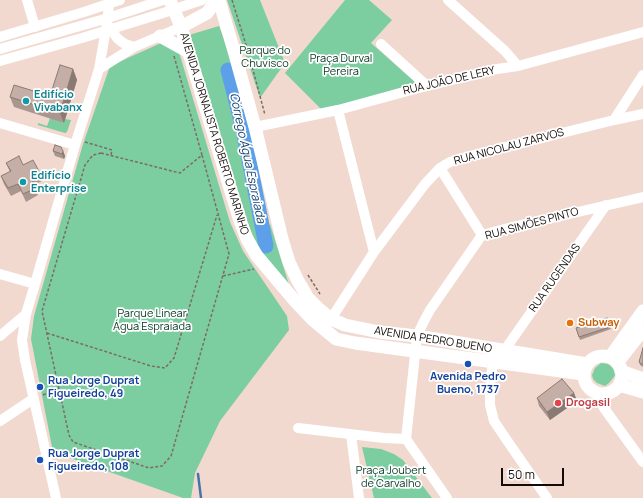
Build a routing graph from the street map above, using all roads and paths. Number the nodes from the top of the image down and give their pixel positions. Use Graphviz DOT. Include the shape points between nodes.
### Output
graph roads {
  1 [pos="27,0"];
  2 [pos="120,0"];
  3 [pos="163,0"];
  4 [pos="170,0"];
  5 [pos="202,0"];
  6 [pos="214,0"];
  7 [pos="219,0"];
  8 [pos="232,0"];
  9 [pos="452,1"];
  10 [pos="109,4"];
  11 [pos="107,23"];
  12 [pos="35,27"];
  13 [pos="181,27"];
  14 [pos="643,33"];
  15 [pos="160,36"];
  16 [pos="0,37"];
  17 [pos="381,44"];
  18 [pos="134,47"];
  19 [pos="0,49"];
  20 [pos="505,51"];
  21 [pos="189,52"];
  22 [pos="174,56"];
  23 [pos="0,61"];
  24 [pos="518,66"];
  25 [pos="99,69"];
  26 [pos="497,69"];
  27 [pos="643,74"];
  28 [pos="427,86"];
  29 [pos="338,110"];
  30 [pos="643,114"];
  31 [pos="265,115"];
  32 [pos="614,120"];
  33 [pos="0,123"];
  34 [pos="255,127"];
  35 [pos="79,143"];
  36 [pos="111,155"];
  37 [pos="202,155"];
  38 [pos="440,168"];
  39 [pos="643,197"];
  40 [pos="606,205"];
  41 [pos="218,215"];
  42 [pos="482,235"];
  43 [pos="374,252"];
  44 [pos="258,268"];
  45 [pos="0,274"];
  46 [pos="223,276"];
  47 [pos="302,277"];
  48 [pos="35,284"];
  49 [pos="322,298"];
  50 [pos="296,301"];
  51 [pos="643,310"];
  52 [pos="26,314"];
  53 [pos="331,319"];
  54 [pos="643,330"];
  55 [pos="47,333"];
  56 [pos="0,336"];
  57 [pos="417,336"];
  58 [pos="504,351"];
  59 [pos="415,352"];
  60 [pos="493,362"];
  61 [pos="616,364"];
  62 [pos="585,369"];
  63 [pos="643,379"];
  64 [pos="619,385"];
  65 [pos="59,388"];
  66 [pos="643,392"];
  67 [pos="600,393"];
  68 [pos="34,399"];
  69 [pos="0,421"];
  70 [pos="298,428"];
  71 [pos="351,434"];
  72 [pos="406,439"];
  73 [pos="643,462"];
  74 [pos="56,498"];
  75 [pos="359,498"];
  76 [pos="447,498"];
  77 [pos="547,498"];
  1 -- 12 [label="street"];
  2 -- 10 [label="street"];
  3 -- 19 [label="street"];
  4 -- 13 [label="main road, AVENIDA JORNALISTA ROBERTO MARINHO"];
  5 -- 23 [label="street"];
  6 -- 13 [label="main road" via="207,13"];
  7 -- 34 [label="main road"];
  8 -- 31 [label="path"];
  9 -- 20 [label="street"];
  10 -- 11 [label="street"];
  10 -- 12 [label="street"];
  11 -- 18 [label="street" via="122,42"];
  11 -- 25 [label="street"];
  12 -- 16 [label="street"];
  13 -- 15 [label="street"];
  13 -- 21 [label="main road, AVENIDA JORNALISTA ROBERTO MARINHO"];
  14 -- 24 [label="street, RUA JOÃO DE LERY"];
  15 -- 18 [label="street"];
  15 -- 21 [label="main road"];
  17 -- 28 [label="street"];
  18 -- 25 [label="street"];
  20 -- 24 [label="street"];
  20 -- 26 [label="street" via="506,58"];
  21 -- 50 [label="main road, AVENIDA JORNALISTA ROBERTO MARINHO" via="246,239 257,256"];
  22 -- 37 [label="path"];
  24 -- 26 [label="street, RUA JOÃO DE LERY"];
  25 -- 35 [label="street"];
  26 -- 28 [label="street, RUA JOÃO DE LERY"];
  27 -- 32 [label="street"];
  28 -- 29 [label="street, RUA JOÃO DE LERY"];
  29 -- 34 [label="street, RUA JOÃO DE LERY"];
  29 -- 43 [label="street"];
  30 -- 32 [label="street, RUA NICOLAU ZARVOS"];
  32 -- 38 [label="street, RUA NICOLAU ZARVOS" via="466,157"];
  33 -- 35 [label="street"];
  34 -- 47 [label="main road" via="289,262"];
  35 -- 36 [label="path" via="112,150"];
  35 -- 48 [label="street"];
  36 -- 37 [label="path" via="180,173"];
  36 -- 55 [label="path" via="93,155 85,165 42,311"];
  37 -- 41 [label="path"];
  38 -- 42 [label="street"];
  38 -- 43 [label="street, RUA NICOLAU ZARVOS"];
  39 -- 40 [label="street, RUA SIMÕES PINTO"];
  40 -- 42 [label="street, RUA SIMÕES PINTO"];
  40 -- 58 [label="street, RUA RUGENDAS"];
  41 -- 46 [label="path" via="229,254"];
  41 -- 55 [label="path" via="174,358 165,368 151,366"];
  42 -- 57 [label="street, RUA SIMÕES PINTO" via="430,310"];
  43 -- 53 [label="street, RUA NICOLAU ZARVOS"];
  44 -- 46 [label="path"];
  45 -- 48 [label="street"];
  46 -- 65 [label="path" via="171,456 162,466 149,468 73,442 69,435"];
  47 -- 49 [label="path"];
  47 -- 53 [label="main road, AVENIDA PEDRO BUENO" via="308,298"];
  48 -- 52 [label="street"];
  50 -- 59 [label="main road, AVENIDA PEDRO BUENO" via="313,320 336,339"];
  51 -- 61 [label="main road"];
  52 -- 56 [label="street"];
  52 -- 68 [label="street" via="22,340"];
  53 -- 57 [label="main road, AVENIDA PEDRO BUENO" via="359,328"];
  54 -- 61 [label="main road"];
  55 -- 65 [label="path"];
  57 -- 58 [label="main road, AVENIDA PEDRO BUENO"];
  57 -- 59 [label="street, RUA SIMÕES PINTO"];
  58 -- 62 [label="main road, AVENIDA PEDRO BUENO"];
  59 -- 60 [label="main road, AVENIDA PEDRO BUENO"];
  59 -- 72 [label="street, RUA SIMÕES PINTO"];
  60 -- 62 [label="main road, AVENIDA PEDRO BUENO"];
  60 -- 77 [label="street" via="490,405 494,421"];
  61 -- 62 [label="main road" via="599,356 592,359"];
  61 -- 63 [label="main road"];
  61 -- 64 [label="main road" via="621,381"];
  62 -- 67 [label="main road" via="586,385"];
  64 -- 66 [label="main road"];
  64 -- 67 [label="main road" via="611,392"];
  65 -- 68 [label="path"];
  67 -- 73 [label="street" via="604,408"];
  68 -- 69 [label="street"];
  68 -- 74 [label="street"];
  70 -- 71 [label="street"];
  71 -- 72 [label="street"];
  71 -- 75 [label="street"];
  72 -- 76 [label="street"];
}
